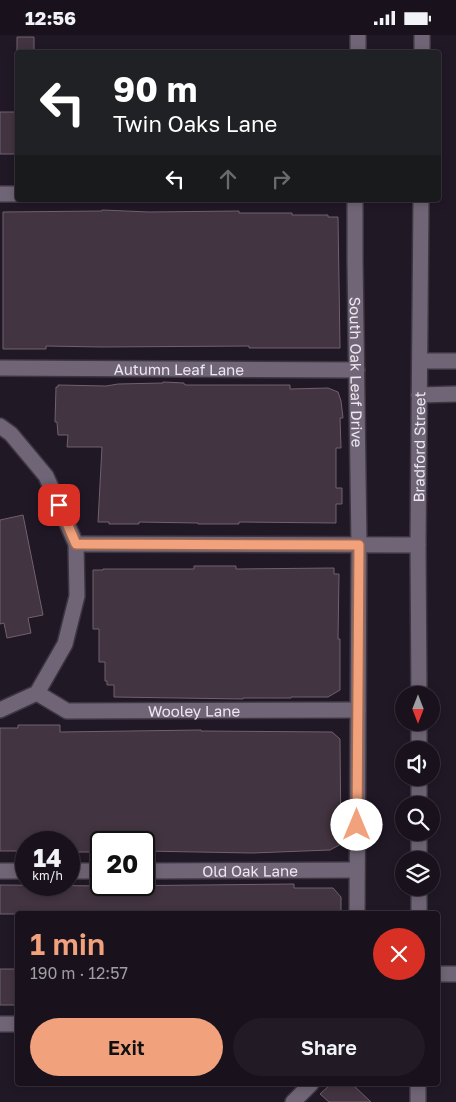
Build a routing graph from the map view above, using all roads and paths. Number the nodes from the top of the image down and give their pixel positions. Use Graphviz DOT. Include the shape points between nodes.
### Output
graph roads {
  1 [pos="358,35"];
  2 [pos="422,35"];
  3 [pos="358,50"];
  4 [pos="422,50"];
  5 [pos="0,194"];
  6 [pos="15,194"];
  7 [pos="355,202"];
  8 [pos="421,202"];
  9 [pos="420,361"];
  10 [pos="456,361"];
  11 [pos="0,368"];
  12 [pos="357,370"];
  13 [pos="456,394"];
  14 [pos="419,395"];
  15 [pos="0,426"];
  16 [pos="76,544"];
  17 [pos="359,545"];
  18 [pos="418,545"];
  19 [pos="419,686"];
  20 [pos="37,693"];
  21 [pos="0,710"];
  22 [pos="358,710"];
  23 [pos="357,870"];
  24 [pos="0,871"];
  25 [pos="15,871"];
  26 [pos="155,871"];
  27 [pos="419,896"];
  28 [pos="357,911"];
  29 [pos="419,911"];
  30 [pos="440,974"];
  31 [pos="456,974"];
  32 [pos="0,1023"];
  33 [pos="15,1024"];
  34 [pos="309,1086"];
  35 [pos="418,1086"];
  36 [pos="293,1102"];
  37 [pos="418,1102"];
  1 -- 3 [label="street"];
  2 -- 4 [label="street"];
  5 -- 6 [label="street"];
  7 -- 12 [label="street, South Oak Leaf Drive"];
  8 -- 9 [label="street, Bradford Street"];
  9 -- 10 [label="street"];
  9 -- 14 [label="street, Bradford Street"];
  11 -- 12 [label="street, Autumn Leaf Lane"];
  12 -- 17 [label="street, South Oak Leaf Drive"];
  13 -- 14 [label="street"];
  14 -- 18 [label="street, Bradford Street"];
  15 -- 16 [label="street" via="11,433 46,477"];
  16 -- 17 [label="street"];
  16 -- 20 [label="street" via="77,596 65,643"];
  17 -- 18 [label="street"];
  17 -- 22 [label="street, South Oak Leaf Drive"];
  18 -- 19 [label="street, Bradford Street"];
  20 -- 21 [label="street"];
  20 -- 22 [label="street, Wooley Lane" via="67,711"];
  22 -- 23 [label="street, South Oak Leaf Drive"];
  23 -- 26 [label="street, Old Oak Lane"];
  23 -- 28 [label="street, South Oak Leaf Drive"];
  24 -- 25 [label="street"];
  27 -- 29 [label="street"];
  30 -- 31 [label="street"];
  32 -- 33 [label="street"];
  34 -- 36 [label="street"];
  35 -- 37 [label="street"];
}
